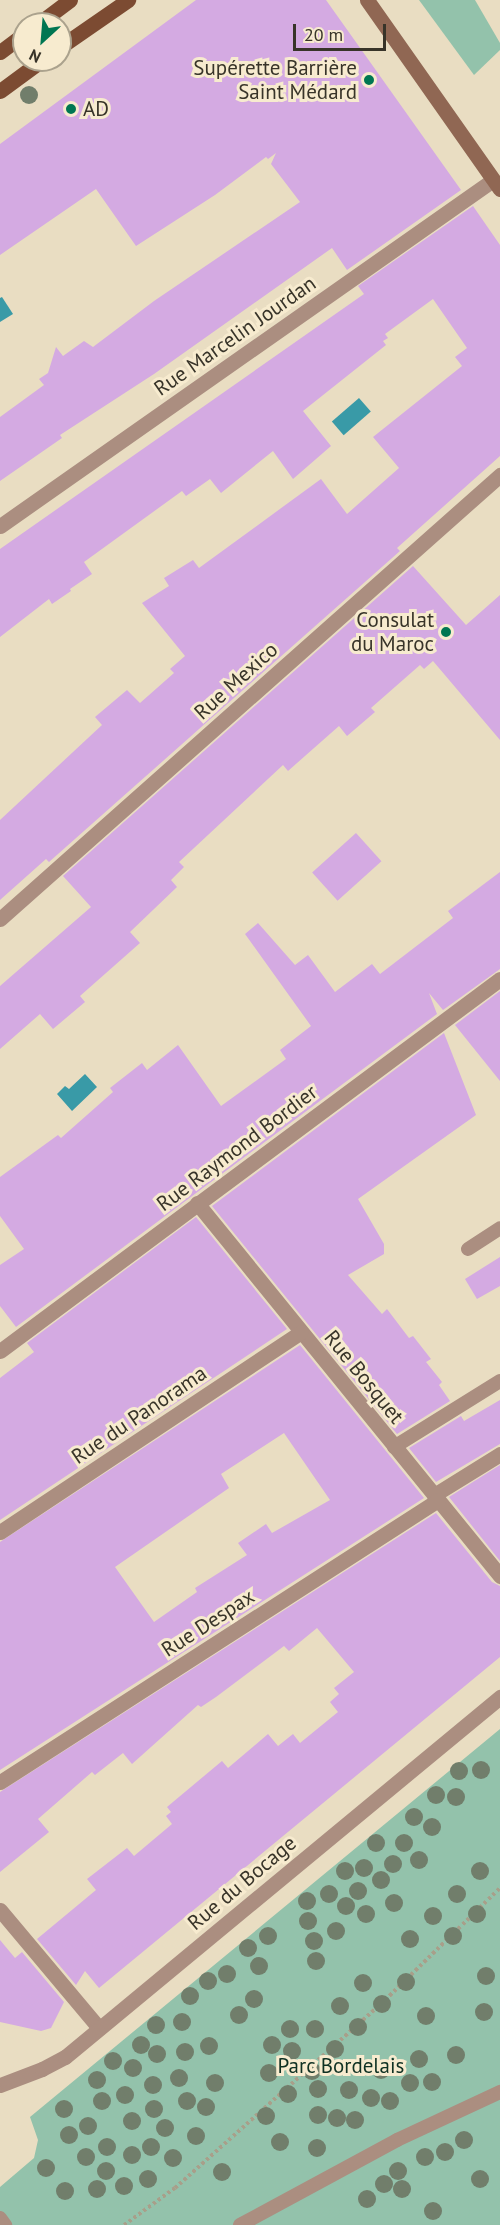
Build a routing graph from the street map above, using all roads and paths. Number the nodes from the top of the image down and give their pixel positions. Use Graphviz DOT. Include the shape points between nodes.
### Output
graph roads {
  1 [pos="70,0"];
  2 [pos="128,0"];
  3 [pos="367,0"];
  4 [pos="54,12"];
  5 [pos="72,38"];
  6 [pos="26,72"];
  7 [pos="0,91"];
  8 [pos="497,185"];
  9 [pos="500,475"];
  10 [pos="0,526"];
  11 [pos="0,919"];
  12 [pos="500,979"];
  13 [pos="197,1203"];
  14 [pos="500,1228"];
  15 [pos="468,1249"];
  16 [pos="301,1332"];
  17 [pos="0,1351"];
  18 [pos="500,1381"];
  19 [pos="394,1447"];
  20 [pos="500,1454"];
  21 [pos="436,1497"];
  22 [pos="0,1532"];
  23 [pos="500,1576"];
  24 [pos="500,1697"];
  25 [pos="0,1782"];
  26 [pos="500,1888"];
  27 [pos="0,1910"];
  28 [pos="99,2028"];
  29 [pos="0,2085"];
  30 [pos="500,2092"];
  31 [pos="0,2218"];
  32 [pos="5,2225"];
  33 [pos="124,2225"];
  34 [pos="240,2225"];
  1 -- 4 [label="main road"];
  2 -- 5 [label="main road"];
  3 -- 8 [label="main road"];
  6 -- 7 [label="main road"];
  8 -- 10 [label="street, Rue Marcelin Jourdan"];
  9 -- 11 [label="street, Rue Mexico"];
  12 -- 13 [label="street, Rue Raymond Bordier"];
  13 -- 16 [label="street, Rue Bosquet"];
  13 -- 17 [label="street, Rue Raymond Bordier"];
  14 -- 15 [label="lane"];
  16 -- 19 [label="street, Rue Bosquet"];
  16 -- 22 [label="street, Rue du Panorama"];
  18 -- 19 [label="lane"];
  19 -- 21 [label="street, Rue Bosquet"];
  20 -- 21 [label="street, Rue Despax"];
  21 -- 23 [label="street, Rue Bosquet"];
  21 -- 25 [label="street, Rue Despax"];
  24 -- 28 [label="street, Rue du Bocage"];
  26 -- 33 [label="path" via="381,2004 175,2188"];
  27 -- 28 [label="street"];
  28 -- 29 [label="street, Rue du Bocage" via="65,2057"];
  30 -- 34 [label="lane" via="397,2140"];
  31 -- 32 [label="lane"];
}
